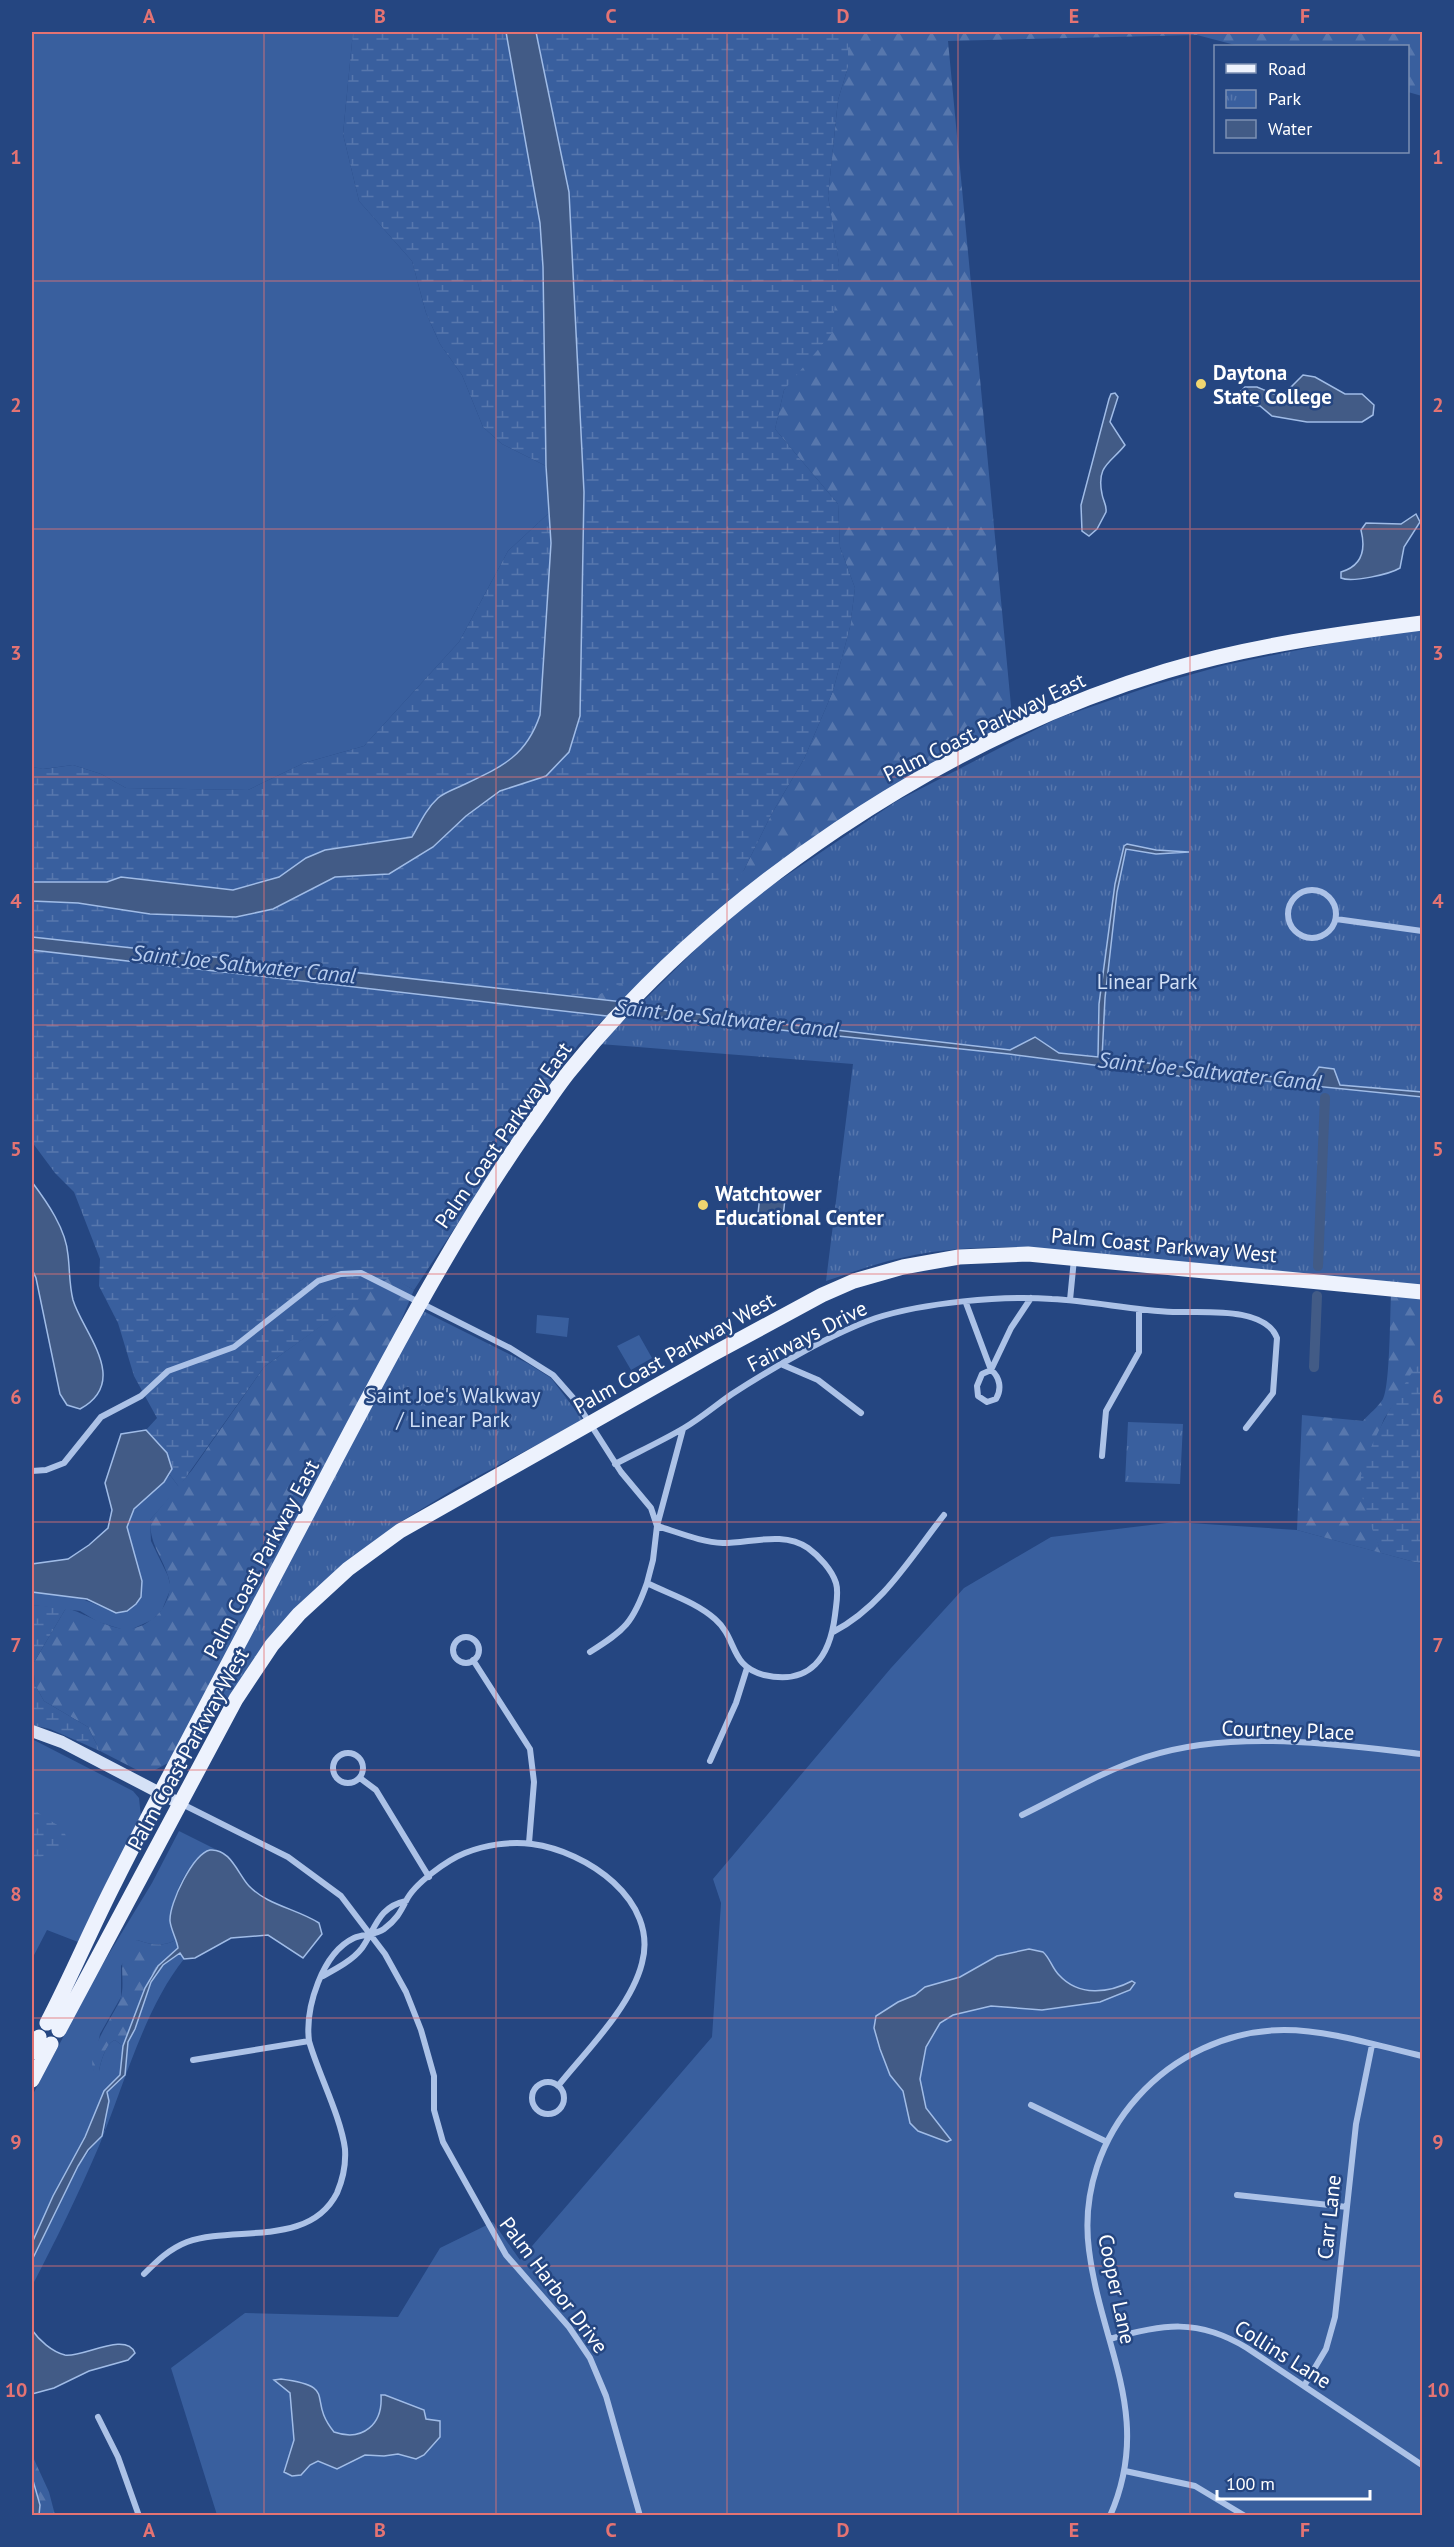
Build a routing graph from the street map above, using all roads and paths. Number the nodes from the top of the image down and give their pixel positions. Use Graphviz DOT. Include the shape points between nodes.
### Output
graph roads {
  1 [pos="1422,623"];
  2 [pos="1336,919"];
  3 [pos="1422,931"];
  4 [pos="1074,1258"];
  5 [pos="1422,1292"];
  6 [pos="1031,1298"];
  7 [pos="1070,1300"];
  8 [pos="419,1302"];
  9 [pos="966,1303"];
  10 [pos="1139,1310"];
  11 [pos="783,1365"];
  12 [pos="991,1370"];
  13 [pos="861,1413"];
  14 [pos="590,1422"];
  15 [pos="1246,1428"];
  16 [pos="682,1429"];
  17 [pos="1102,1456"];
  18 [pos="615,1464"];
  19 [pos="32,1471"];
  20 [pos="944,1515"];
  21 [pos="657,1526"];
  22 [pos="647,1583"];
  23 [pos="833,1632"];
  24 [pos="590,1652"];
  25 [pos="472,1660"];
  26 [pos="747,1668"];
  27 [pos="32,1731"];
  28 [pos="1422,1754"];
  29 [pos="710,1761"];
  30 [pos="360,1778"];
  31 [pos="160,1794"];
  32 [pos="178,1803"];
  33 [pos="1022,1815"];
  34 [pos="529,1843"];
  35 [pos="429,1877"];
  36 [pos="406,1901"];
  37 [pos="370,1933"];
  38 [pos="82,1971"];
  39 [pos="322,1976"];
  40 [pos="53,2027"];
  41 [pos="309,2041"];
  42 [pos="1372,2045"];
  43 [pos="32,2052"];
  44 [pos="1422,2055"];
  45 [pos="193,2060"];
  46 [pos="32,2080"];
  47 [pos="558,2086"];
  48 [pos="1031,2105"];
  49 [pos="1107,2142"];
  50 [pos="1237,2194"];
  51 [pos="1347,2207"];
  52 [pos="144,2274"];
  53 [pos="1110,2339"];
  54 [pos="1304,2386"];
  55 [pos="98,2417"];
  56 [pos="1422,2463"];
  57 [pos="1125,2470"];
  58 [pos="139,2516"];
  59 [pos="640,2516"];
  60 [pos="1110,2516"];
  61 [pos="1245,2516"];
  1 -- 8 [label="main road, Palm Coast Parkway East" via="1224,656 1076,703 913,781 830,834 723,915 612,1022 566,1075 477,1202"];
  2 -- 2 [label="street" via="1332,900 1321,891 1297,894 1288,908 1289,924 1307,938 1322,937"];
  2 -- 3 [label="street"];
  4 -- 5 [label="main road, Palm Coast Parkway West"];
  4 -- 7 [label="street"];
  4 -- 14 [label="main road, Palm Coast Parkway West" via="1010,1254 959,1257 854,1281"];
  6 -- 7 [label="street, Fairways Drive"];
  6 -- 9 [label="street, Fairways Drive"];
  6 -- 12 [label="street"];
  7 -- 10 [label="street, Fairways Drive"];
  8 -- 14 [label="street" via="546,1370 567,1390"];
  8 -- 19 [label="street" via="361,1273 318,1281 234,1347 173,1368 141,1396 108,1412 64,1463"];
  8 -- 31 [label="main road, Palm Coast Parkway East"];
  9 -- 11 [label="street, Fairways Drive" via="876,1318"];
  9 -- 12 [label="street"];
  10 -- 15 [label="street, Fairways Drive" via="1254,1316 1274,1330 1277,1348 1273,1393"];
  10 -- 17 [label="street" via="1139,1352 1106,1412"];
  11 -- 13 [label="street" via="818,1380"];
  11 -- 16 [label="street, Fairways Drive"];
  12 -- 12 [label="street" via="982,1374 977,1386 978,1396 987,1402 996,1399 999,1391 998,1377"];
  14 -- 18 [label="street"];
  14 -- 32 [label="main road, Palm Coast Parkway West" via="400,1531 361,1559 299,1614 246,1683"];
  16 -- 18 [label="street, Fairways Drive"];
  16 -- 21 [label="street"];
  18 -- 21 [label="street" via="651,1509"];
  20 -- 23 [label="street" via="875,1602 858,1618"];
  21 -- 22 [label="street"];
  21 -- 23 [label="street" via="722,1543 775,1539 803,1545 819,1558 835,1581"];
  22 -- 24 [label="street" via="628,1624"];
  22 -- 26 [label="street" via="716,1620"];
  23 -- 26 [label="street" via="829,1649 820,1661 801,1673 771,1676"];
  25 -- 25 [label="street" via="477,1655 477,1645 470,1638 460,1638 454,1646 455,1656 463,1662"];
  25 -- 34 [label="street" via="530,1749 534,1782"];
  26 -- 29 [label="street"];
  27 -- 31 [label="street" via="62,1742"];
  28 -- 33 [label="street, Courtney Place" via="1254,1740 1200,1745 1130,1763"];
  30 -- 30 [label="street" via="363,1768 357,1757 348,1753 337,1758 333,1767 338,1780 347,1783"];
  30 -- 35 [label="street" via="376,1790"];
  31 -- 32 [label="street"];
  31 -- 38 [label="main road, Palm Coast Parkway East" via="112,1887"];
  32 -- 37 [label="street, Palm Harbor Drive" via="288,1857 341,1896"];
  32 -- 38 [label="main road, Palm Coast Parkway West" via="120,1920"];
  34 -- 35 [label="street" via="472,1850 447,1862"];
  34 -- 47 [label="street" via="573,1855 607,1877 626,1896 644,1937 643,1962 631,1991"];
  35 -- 36 [label="street"];
  36 -- 37 [label="street" via="395,1903 374,1922"];
  36 -- 37 [label="street" via="403,1911 382,1931"];
  37 -- 39 [label="street" via="361,1950"];
  37 -- 39 [label="street" via="353,1938 332,1956"];
  37 -- 59 [label="street, Palm Harbor Drive" via="396,1973 419,2024 434,2080 435,2120 447,2152 506,2255 569,2327 593,2364"];
  38 -- 40 [label="main road"];
  39 -- 41 [label="street" via="310,2006"];
  41 -- 45 [label="street"];
  41 -- 52 [label="street" via="345,2150 343,2175 332,2201 312,2220 292,2228 188,2242 164,2254"];
  42 -- 44 [label="street, Cooper Lane"];
  42 -- 49 [label="street, Cooper Lane" via="1283,2030 1245,2034 1215,2043 1185,2057 1152,2081 1122,2115"];
  42 -- 51 [label="street, Carr Lane" via="1356,2124"];
  43 -- 46 [label="main road" via="45,2041"];
  47 -- 47 [label="street" via="547,2082 534,2091 533,2101 539,2111 549,2114 559,2110 564,2099"];
  48 -- 49 [label="street"];
  49 -- 53 [label="street, Cooper Lane" via="1092,2185 1087,2226 1092,2273"];
  50 -- 51 [label="street"];
  51 -- 54 [label="street, Carr Lane" via="1332,2331"];
  53 -- 54 [label="street, Collins Lane" via="1162,2326 1209,2330 1240,2343"];
  53 -- 57 [label="street, Cooper Lane" via="1127,2409"];
  54 -- 56 [label="street, Collins Lane"];
  55 -- 58 [label="street" via="118,2457"];
  57 -- 60 [label="street, Cooper Lane"];
  57 -- 61 [label="street" via="1195,2486"];
}
